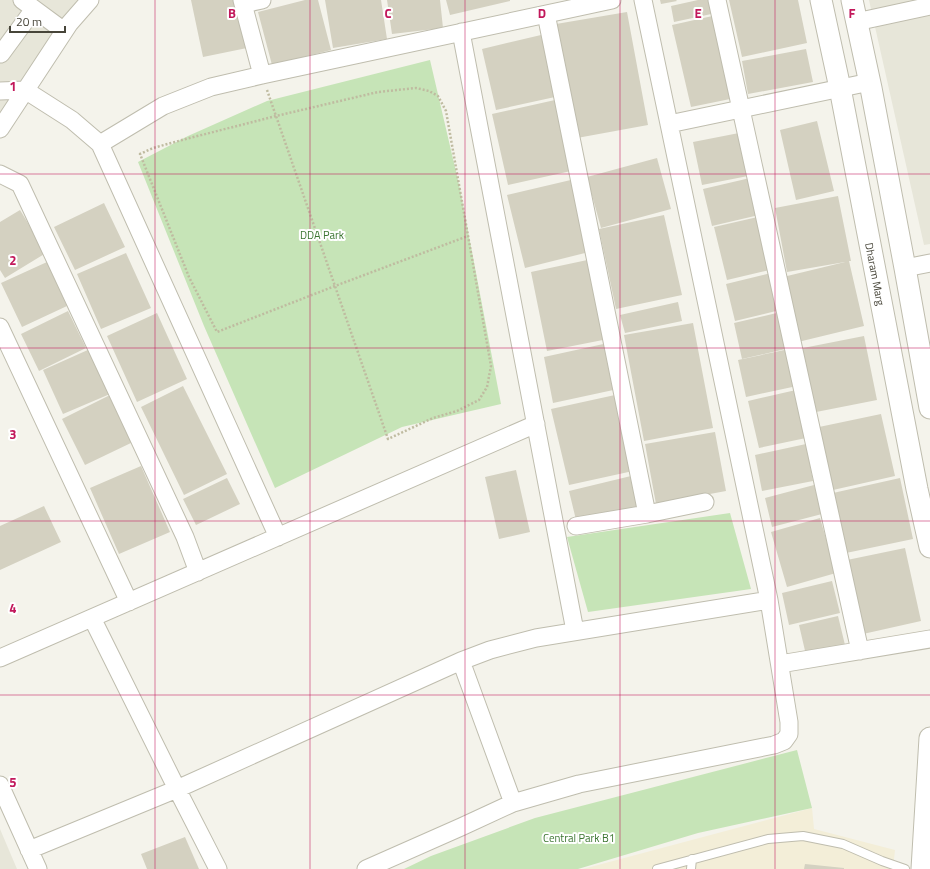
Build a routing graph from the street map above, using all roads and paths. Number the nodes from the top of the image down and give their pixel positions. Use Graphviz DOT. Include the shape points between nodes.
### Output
graph roads {
  1 [pos="90,0"];
  2 [pos="262,0"];
  3 [pos="612,0"];
  4 [pos="643,0"];
  5 [pos="717,0"];
  6 [pos="821,0"];
  7 [pos="852,0"];
  8 [pos="243,2"];
  9 [pos="28,5"];
  10 [pos="930,6"];
  11 [pos="546,14"];
  12 [pos="856,22"];
  13 [pos="64,31"];
  14 [pos="460,32"];
  15 [pos="1,54"];
  16 [pos="262,75"];
  17 [pos="870,82"];
  18 [pos="840,88"];
  19 [pos="25,90"];
  20 [pos="0,91"];
  21 [pos="741,109"];
  22 [pos="276,116"];
  23 [pos="669,124"];
  24 [pos="0,129"];
  25 [pos="100,144"];
  26 [pos="0,174"];
  27 [pos="468,236"];
  28 [pos="930,263"];
  29 [pos="905,268"];
  30 [pos="335,286"];
  31 [pos="0,327"];
  32 [pos="930,408"];
  33 [pos="536,424"];
  34 [pos="705,502"];
  35 [pos="647,514"];
  36 [pos="576,526"];
  37 [pos="278,537"];
  38 [pos="930,547"];
  39 [pos="198,572"];
  40 [pos="769,600"];
  41 [pos="129,602"];
  42 [pos="92,618"];
  43 [pos="575,631"];
  44 [pos="930,639"];
  45 [pos="860,651"];
  46 [pos="0,658"];
  47 [pos="461,661"];
  48 [pos="780,664"];
  49 [pos="930,738"];
  50 [pos="0,785"];
  51 [pos="177,789"];
  52 [pos="514,803"];
  53 [pos="29,850"];
  54 [pos="692,859"];
  55 [pos="38,869"];
  56 [pos="218,869"];
  57 [pos="366,869"];
  58 [pos="657,869"];
  59 [pos="691,869"];
  60 [pos="905,869"];
  61 [pos="922,869"];
  1 -- 13 [label="street"];
  2 -- 8 [label="street"];
  3 -- 11 [label="street"];
  4 -- 23 [label="street"];
  5 -- 21 [label="street"];
  6 -- 18 [label="street, Dharam Marg"];
  7 -- 12 [label="street"];
  8 -- 16 [label="street"];
  9 -- 13 [label="street"];
  9 -- 15 [label="street"];
  10 -- 12 [label="street"];
  11 -- 14 [label="street"];
  11 -- 35 [label="street"];
  12 -- 17 [label="street"];
  13 -- 19 [label="street"];
  14 -- 16 [label="street"];
  14 -- 33 [label="street"];
  16 -- 22 [label="path"];
  16 -- 25 [label="street" via="211,87 163,106"];
  17 -- 18 [label="street"];
  17 -- 29 [label="street"];
  18 -- 21 [label="street"];
  18 -- 38 [label="street, Dharam Marg" via="915,481"];
  19 -- 20 [label="street"];
  19 -- 24 [label="street"];
  19 -- 25 [label="street" via="72,120"];
  21 -- 23 [label="street"];
  21 -- 45 [label="street"];
  22 -- 27 [label="path" via="378,92 416,88 438,96 446,111"];
  22 -- 30 [label="path"];
  22 -- 30 [label="path" via="153,148 140,154 189,277 217,332"];
  23 -- 40 [label="street"];
  25 -- 37 [label="street"];
  26 -- 39 [label="street" via="20,184 185,537"];
  27 -- 30 [label="path"];
  27 -- 30 [label="path" via="491,366 486,387 479,400 388,438"];
  28 -- 29 [label="street"];
  29 -- 32 [label="street"];
  31 -- 41 [label="street"];
  33 -- 37 [label="street"];
  33 -- 43 [label="street"];
  34 -- 35 [label="street"];
  35 -- 36 [label="street"];
  37 -- 39 [label="street"];
  39 -- 41 [label="street"];
  40 -- 43 [label="street"];
  40 -- 48 [label="street"];
  41 -- 42 [label="street"];
  42 -- 46 [label="street"];
  42 -- 51 [label="street"];
  43 -- 47 [label="street" via="490,650"];
  44 -- 45 [label="street"];
  45 -- 48 [label="street"];
  47 -- 51 [label="street"];
  47 -- 52 [label="street"];
  48 -- 52 [label="street" via="789,722 789,734 784,741 579,784"];
  49 -- 61 [label="street"];
  50 -- 53 [label="street"];
  51 -- 53 [label="street"];
  51 -- 56 [label="street"];
  52 -- 57 [label="street"];
  53 -- 55 [label="street"];
  54 -- 58 [label="lane"];
  54 -- 59 [label="lane"];
  54 -- 60 [label="lane" via="768,839 803,836 843,844"];
}
